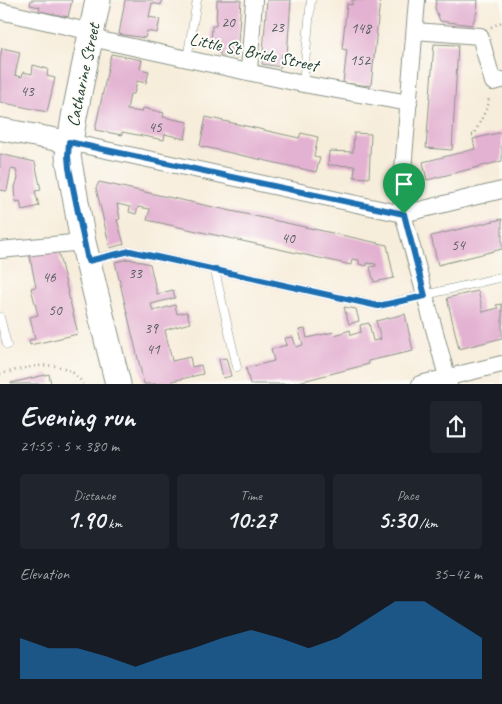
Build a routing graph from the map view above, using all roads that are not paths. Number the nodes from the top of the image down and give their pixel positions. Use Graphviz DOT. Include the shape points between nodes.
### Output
graph roads {
  1 [pos="98,0"];
  2 [pos="197,0"];
  3 [pos="254,0"];
  4 [pos="311,0"];
  5 [pos="418,0"];
  6 [pos="0,11"];
  7 [pos="415,31"];
  8 [pos="91,35"];
  9 [pos="187,59"];
  10 [pos="248,71"];
  11 [pos="498,81"];
  12 [pos="303,84"];
  13 [pos="409,103"];
  14 [pos="0,129"];
  15 [pos="69,142"];
  16 [pos="502,190"];
  17 [pos="404,214"];
  18 [pos="0,250"];
  19 [pos="86,251"];
  20 [pos="215,271"];
  21 [pos="502,277"];
  22 [pos="425,296"];
  23 [pos="0,317"];
  24 [pos="7,345"];
  25 [pos="502,364"];
  26 [pos="237,367"];
  27 [pos="448,381"];
  28 [pos="118,384"];
  29 [pos="420,384"];
  1 -- 8 [label="main road, Catharine Street"];
  2 -- 9 [label="lane"];
  3 -- 10 [label="street"];
  4 -- 12 [label="lane"];
  5 -- 7 [label="street"];
  6 -- 8 [label="street, Little St Bride Street"];
  7 -- 11 [label="street" via="480,36"];
  7 -- 13 [label="street"];
  8 -- 9 [label="street, Little St Bride Street"];
  8 -- 15 [label="main road, Catharine Street"];
  9 -- 10 [label="street, Little St Bride Street"];
  10 -- 12 [label="street, Little St Bride Street"];
  12 -- 13 [label="street, Little St Bride Street"];
  13 -- 17 [label="street" via="401,194"];
  14 -- 15 [label="street"];
  15 -- 17 [label="street"];
  15 -- 19 [label="main road, Catharine Street" via="69,168"];
  16 -- 17 [label="street"];
  17 -- 22 [label="street"];
  18 -- 19 [label="street"];
  19 -- 20 [label="lane" via="130,251"];
  19 -- 28 [label="main road, Catharine Street"];
  20 -- 22 [label="lane" via="378,306"];
  20 -- 26 [label="lane"];
  21 -- 22 [label="lane"];
  22 -- 27 [label="street"];
  23 -- 24 [label="lane"];
  25 -- 27 [label="street"];
  27 -- 29 [label="street"];
}
